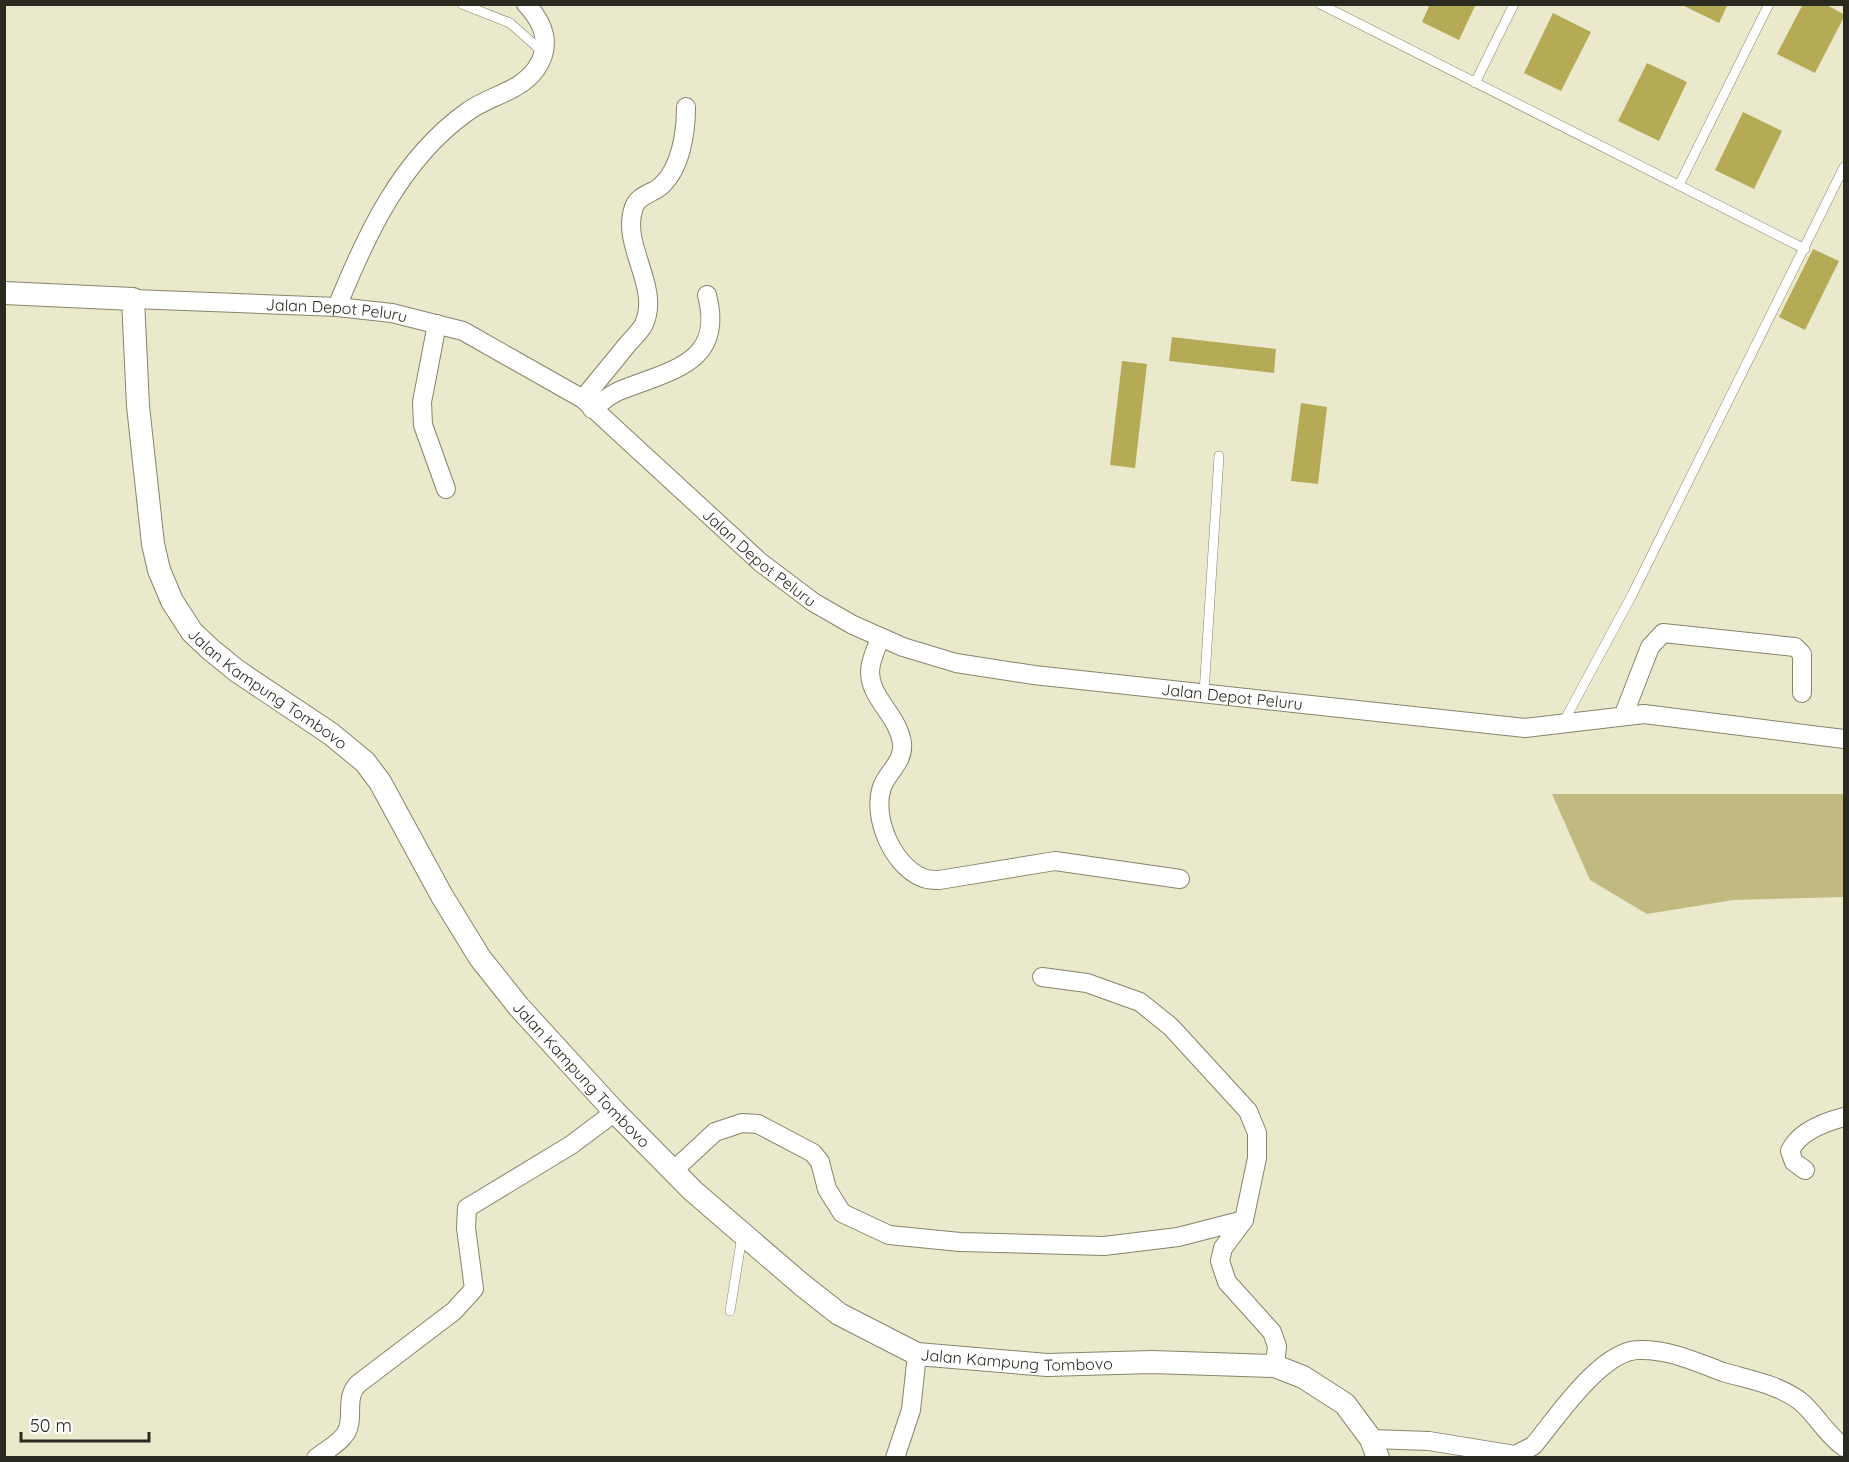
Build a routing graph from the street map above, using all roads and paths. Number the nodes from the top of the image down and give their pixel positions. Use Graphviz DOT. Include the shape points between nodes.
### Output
graph roads {
  1 [pos="462,4"];
  2 [pos="526,4"];
  3 [pos="1320,4"];
  4 [pos="1514,4"];
  5 [pos="1769,4"];
  6 [pos="544,53"];
  7 [pos="1475,83"];
  8 [pos="686,107"];
  9 [pos="1845,167"];
  10 [pos="1679,185"];
  11 [pos="1805,249"];
  12 [pos="4,292"];
  13 [pos="708,294"];
  14 [pos="133,299"];
  15 [pos="337,308"];
  16 [pos="437,324"];
  17 [pos="587,404"];
  18 [pos="1219,456"];
  19 [pos="446,489"];
  20 [pos="880,638"];
  21 [pos="1204,693"];
  22 [pos="1802,693"];
  23 [pos="1624,714"];
  24 [pos="1562,725"];
  25 [pos="1845,739"];
  26 [pos="1180,879"];
  27 [pos="1042,977"];
  28 [pos="615,1112"];
  29 [pos="1845,1117"];
  30 [pos="674,1170"];
  31 [pos="1805,1170"];
  32 [pos="1244,1220"];
  33 [pos="742,1234"];
  34 [pos="730,1311"];
  35 [pos="917,1354"];
  36 [pos="1275,1366"];
  37 [pos="1845,1447"];
  38 [pos="1375,1448"];
  39 [pos="316,1458"];
  40 [pos="895,1458"];
  1 -- 6 [label="lane" via="510,23"];
  2 -- 6 [label="street" via="546,34"];
  3 -- 7 [label="lane"];
  4 -- 7 [label="lane"];
  5 -- 10 [label="lane"];
  6 -- 15 [label="street" via="525,82 467,111 421,154 396,186 359,251"];
  7 -- 10 [label="lane"];
  8 -- 17 [label="street" via="682,148 667,178 661,186 639,198 632,213 636,253 648,298 644,325"];
  9 -- 11 [label="lane"];
  10 -- 11 [label="lane"];
  11 -- 24 [label="lane" via="1632,595"];
  12 -- 14 [label="street, Jalan Depot Peluru"];
  13 -- 17 [label="street" via="710,336 694,356 653,380"];
  14 -- 15 [label="street, Jalan Depot Peluru"];
  14 -- 28 [label="street, Jalan Kampung Tombovo" via="138,406 153,544 172,601 192,632 210,649 365,762 386,791 480,958"];
  15 -- 16 [label="street, Jalan Depot Peluru"];
  16 -- 17 [label="street, Jalan Depot Peluru" via="493,346"];
  16 -- 19 [label="street" via="422,402 423,425"];
  17 -- 20 [label="street, Jalan Depot Peluru" via="760,562 813,602"];
  18 -- 21 [label="lane"];
  20 -- 21 [label="street, Jalan Depot Peluru" via="956,663"];
  20 -- 26 [label="street" via="870,681 899,728 902,751 882,789 881,824 907,867 923,879 939,880 1055,861"];
  21 -- 24 [label="street, Jalan Depot Peluru" via="1525,728"];
  22 -- 23 [label="street" via="1802,654 1795,647 1663,633 1650,647"];
  23 -- 24 [label="street, Jalan Depot Peluru"];
  23 -- 25 [label="street, Jalan Depot Peluru"];
  27 -- 32 [label="street" via="1087,982 1140,1002 1170,1027 1248,1111 1258,1146"];
  28 -- 30 [label="street, Jalan Kampung Tombovo"];
  28 -- 39 [label="street" via="571,1145 467,1208 474,1289 454,1311 353,1388 347,1431"];
  29 -- 31 [label="street" via="1823,1122 1794,1143 1794,1162"];
  30 -- 32 [label="street" via="715,1132 742,1123 758,1124 813,1153 820,1162 827,1189 842,1213 869,1228 896,1236 1104,1246 1178,1237"];
  30 -- 33 [label="street, Jalan Kampung Tombovo"];
  32 -- 36 [label="street" via="1220,1255 1221,1271 1272,1332 1277,1346"];
  33 -- 34 [label="lane"];
  33 -- 35 [label="street, Jalan Kampung Tombovo" via="839,1314"];
  35 -- 36 [label="street, Jalan Kampung Tombovo" via="1037,1364"];
  35 -- 40 [label="street" via="910,1410"];
  36 -- 38 [label="street, Jalan Kampung Tombovo" via="1327,1390 1345,1404"];
  37 -- 38 [label="street" via="1832,1439 1801,1402 1780,1389 1691,1358 1638,1350 1614,1358 1596,1373 1523,1453 1429,1441"];
}
